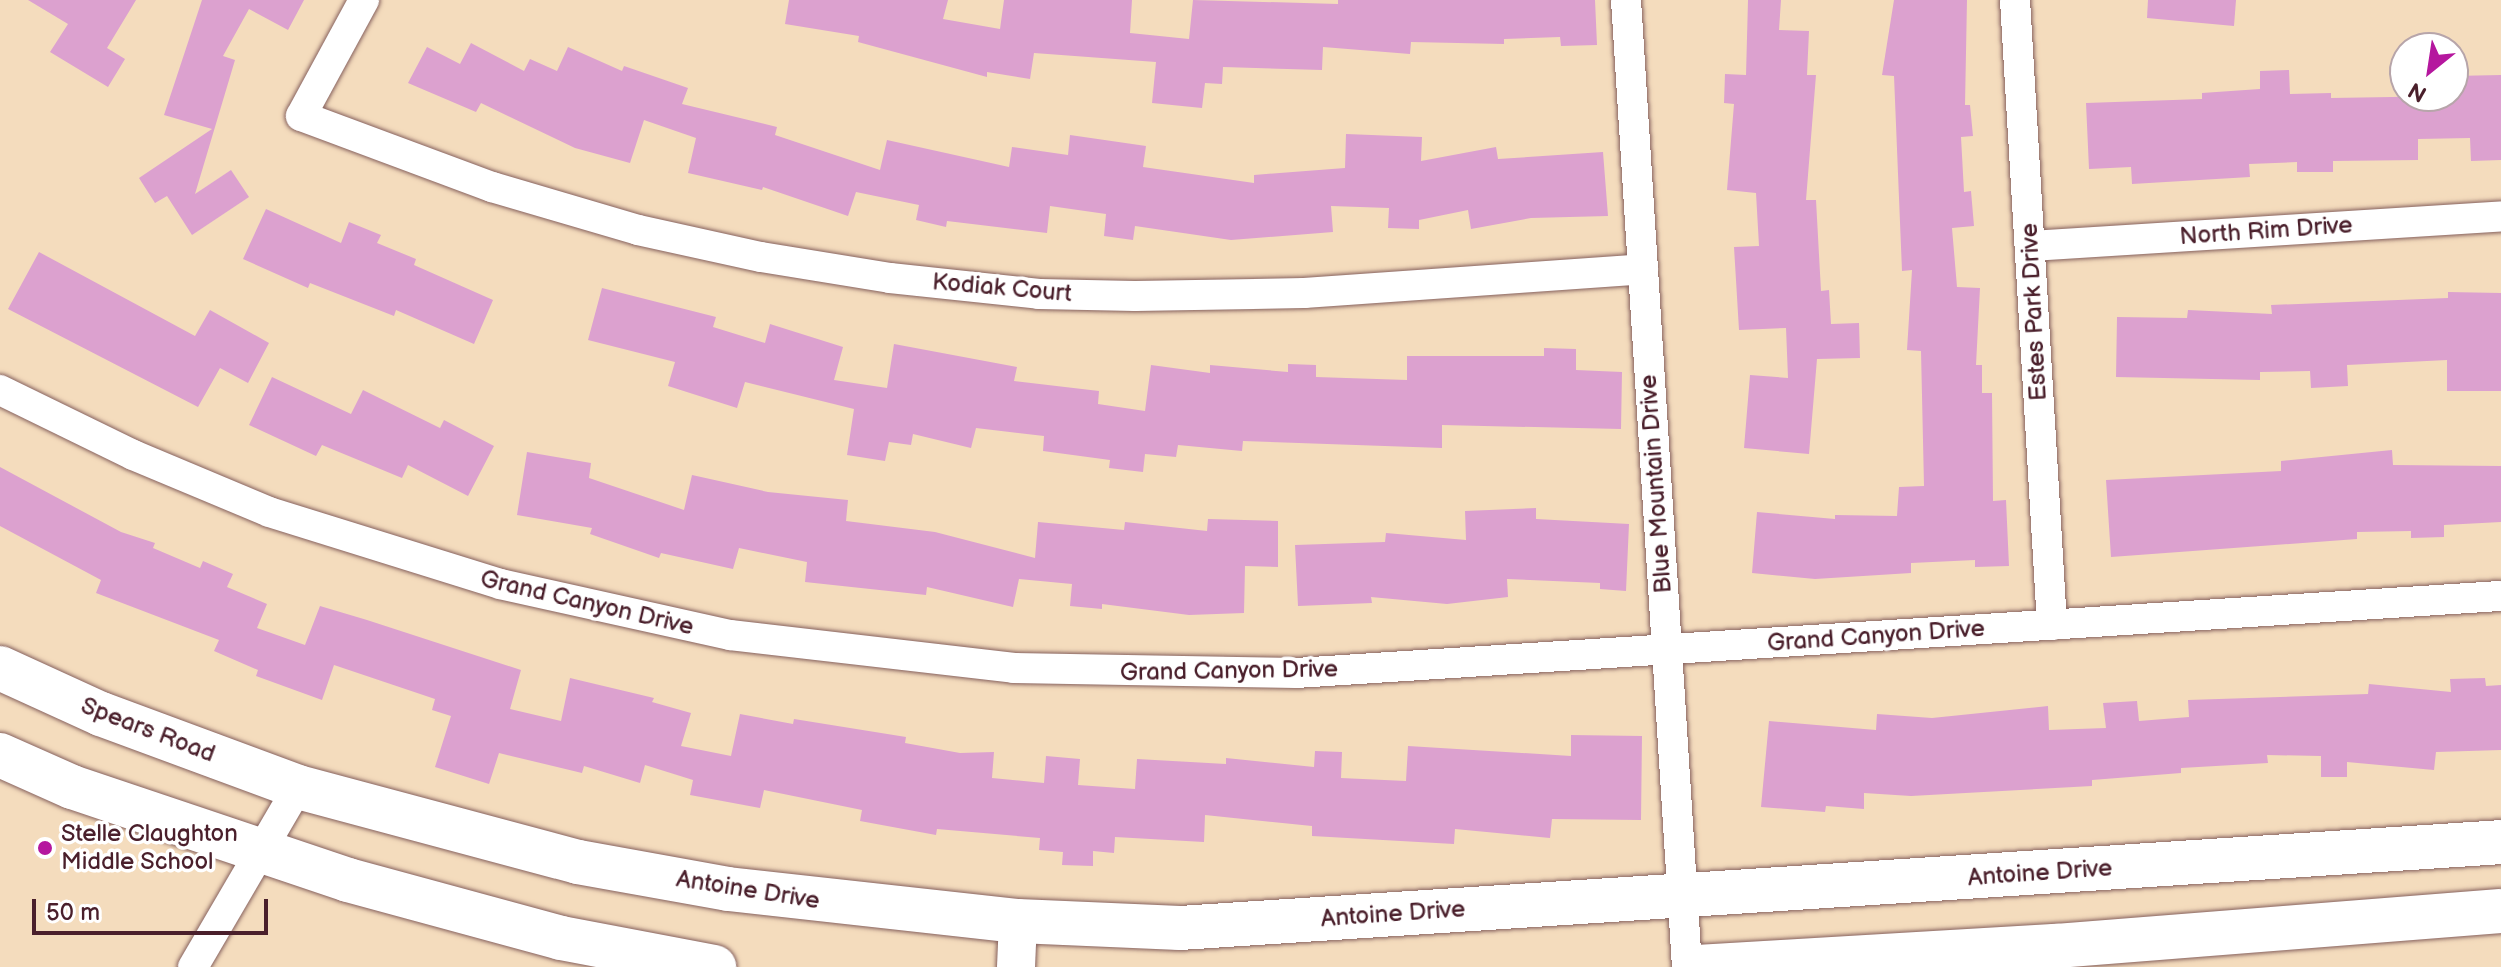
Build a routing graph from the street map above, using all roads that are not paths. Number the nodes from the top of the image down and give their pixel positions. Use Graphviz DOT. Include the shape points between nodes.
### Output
graph roads {
  1 [pos="364,0"];
  2 [pos="1626,0"];
  3 [pos="2015,0"];
  4 [pos="2501,216"];
  5 [pos="2030,246"];
  6 [pos="1643,269"];
  7 [pos="0,390"];
  8 [pos="2501,596"];
  9 [pos="2052,625"];
  10 [pos="1667,648"];
  11 [pos="0,668"];
  12 [pos="0,755"];
  13 [pos="298,787"];
  14 [pos="2501,842"];
  15 [pos="263,853"];
  16 [pos="1681,896"];
  17 [pos="2501,911"];
  18 [pos="1018,921"];
  19 [pos="193,967"];
  20 [pos="714,967"];
  21 [pos="1016,967"];
  22 [pos="1687,967"];
  23 [pos="1698,967"];
  1 -- 6 [label="street, Kodiak Court" via="301,116 492,187 746,254 890,278 1039,294 1304,293"];
  2 -- 6 [label="street, Blue Mountain Drive"];
  3 -- 5 [label="street, Estes Park Drive"];
  4 -- 5 [label="street, North Rim Drive"];
  5 -- 9 [label="street, Estes Park Drive"];
  6 -- 10 [label="street, Blue Mountain Drive"];
  7 -- 10 [label="street, Grand Canyon Drive" via="133,455 309,525 500,584 730,635 870,655 1157,675 1296,673"];
  8 -- 9 [label="street, Grand Canyon Drive"];
  9 -- 10 [label="street, Grand Canyon Drive"];
  10 -- 16 [label="street, Blue Mountain Drive"];
  11 -- 13 [label="main road, Spears Road" via="101,714"];
  12 -- 15 [label="main road" via="72,787"];
  13 -- 15 [label="street"];
  13 -- 18 [label="main road, Antoine Drive" via="578,862 728,889"];
  14 -- 16 [label="main road, Antoine Drive"];
  15 -- 19 [label="street"];
  15 -- 20 [label="main road" via="561,938"];
  16 -- 18 [label="main road, Antoine Drive" via="1180,928"];
  16 -- 22 [label="street, Blue Mountain Drive"];
  17 -- 23 [label="main road"];
  18 -- 21 [label="street"];
}
